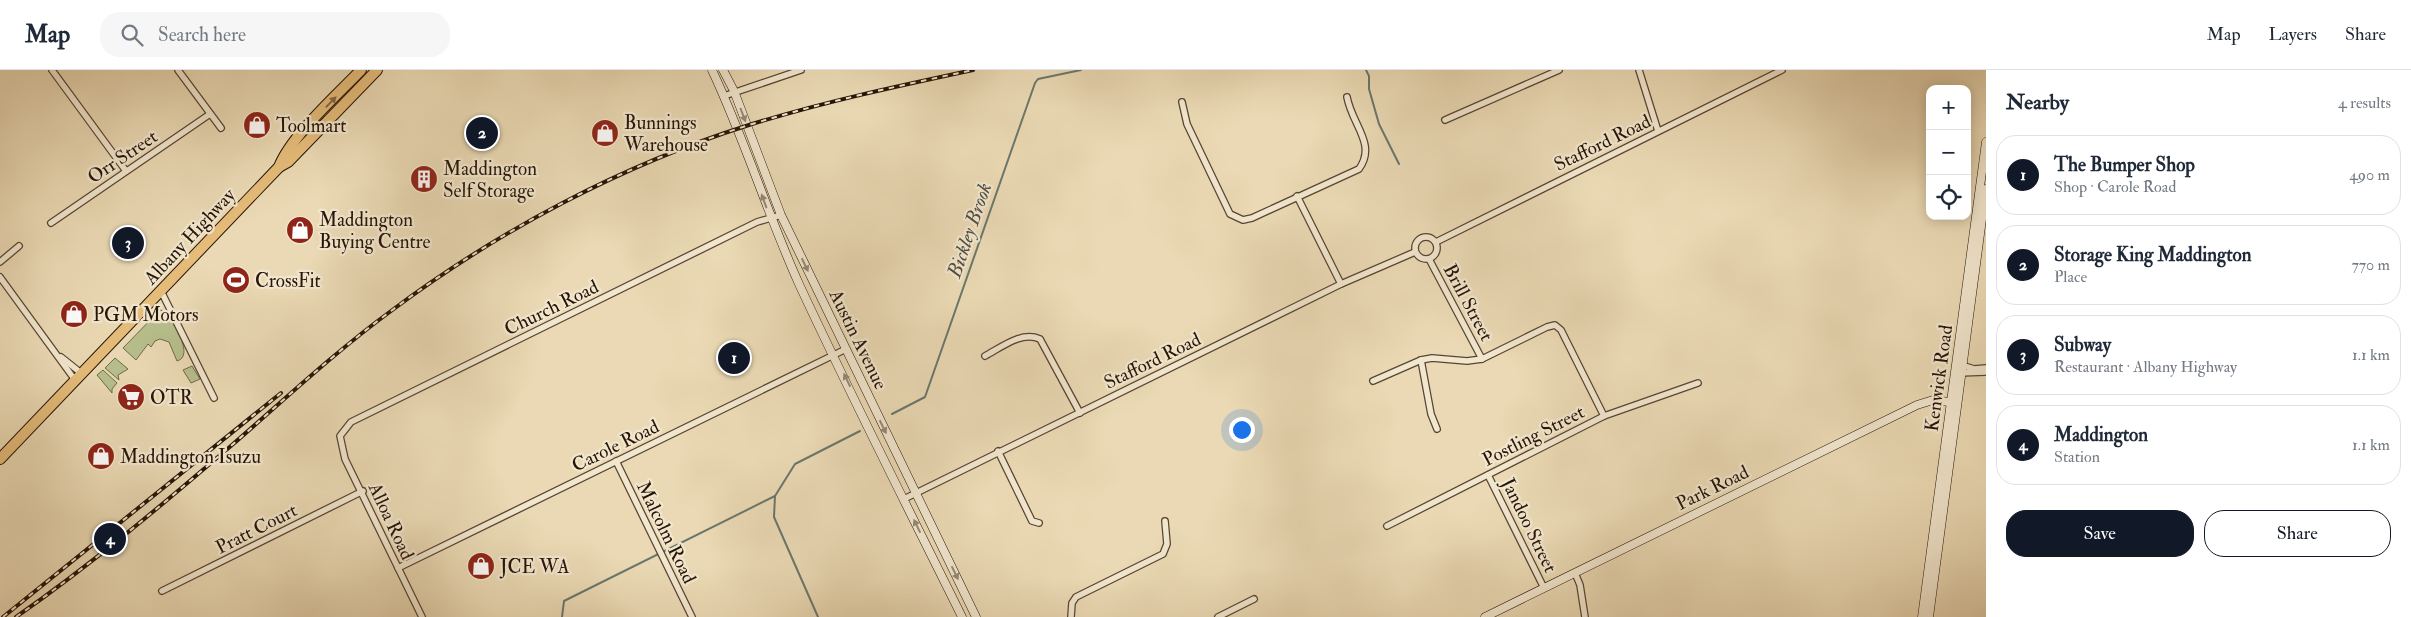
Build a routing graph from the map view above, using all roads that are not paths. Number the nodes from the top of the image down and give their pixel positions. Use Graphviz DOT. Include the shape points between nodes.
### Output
graph roads {
  1 [pos="52,70"];
  2 [pos="178,70"];
  3 [pos="361,70"];
  4 [pos="377,70"];
  5 [pos="712,70"];
  6 [pos="724,70"];
  7 [pos="801,70"];
  8 [pos="1559,70"];
  9 [pos="1639,70"];
  10 [pos="1782,70"];
  11 [pos="734,91"];
  12 [pos="724,96"];
  13 [pos="1347,97"];
  14 [pos="1182,102"];
  15 [pos="210,114"];
  16 [pos="1445,120"];
  17 [pos="221,128"];
  18 [pos="1658,131"];
  19 [pos="1986,142"];
  20 [pos="279,167"];
  21 [pos="126,171"];
  22 [pos="1986,189"];
  23 [pos="1297,196"];
  24 [pos="781,215"];
  25 [pos="770,218"];
  26 [pos="51,223"];
  27 [pos="1436,242"];
  28 [pos="19,246"];
  29 [pos="1415,252"];
  30 [pos="1429,259"];
  31 [pos="0,262"];
  32 [pos="0,277"];
  33 [pos="1341,284"];
  34 [pos="161,291"];
  35 [pos="846,350"];
  36 [pos="834,355"];
  37 [pos="984,356"];
  38 [pos="60,358"];
  39 [pos="1482,359"];
  40 [pos="1421,360"];
  41 [pos="1986,368"];
  42 [pos="1959,369"];
  43 [pos="1986,372"];
  44 [pos="78,376"];
  45 [pos="1373,381"];
  46 [pos="1698,382"];
  47 [pos="214,398"];
  48 [pos="1954,402"];
  49 [pos="1080,413"];
  50 [pos="1604,416"];
  51 [pos="1437,429"];
  52 [pos="340,436"];
  53 [pos="998,451"];
  54 [pos="0,459"];
  55 [pos="616,461"];
  56 [pos="1488,475"];
  57 [pos="363,491"];
  58 [pos="916,493"];
  59 [pos="904,499"];
  60 [pos="1165,521"];
  61 [pos="1039,523"];
  62 [pos="1387,526"];
  63 [pos="398,568"];
  64 [pos="1575,573"];
  65 [pos="1544,588"];
  66 [pos="162,591"];
  67 [pos="1254,599"];
  68 [pos="422,617"];
  69 [pos="692,617"];
  70 [pos="962,617"];
  71 [pos="976,617"];
  72 [pos="1071,617"];
  73 [pos="1218,617"];
  74 [pos="1485,617"];
  75 [pos="1585,617"];
  76 [pos="1922,617"];
  77 [pos="1929,617"];
  1 -- 21 [label="street"];
  2 -- 15 [label="street"];
  20 -- 3 [label="highway, Albany Highway, one-way" via="302,133"];
  4 -- 20 [label="highway, Albany Highway" via="288,162"];
  5 -- 12 [label="main road, Austin Avenue"];
  6 -- 11 [label="main road, Austin Avenue"];
  7 -- 11 [label="street"];
  8 -- 16 [label="street"];
  9 -- 18 [label="street"];
  10 -- 18 [label="street, Stafford Road"];
  11 -- 12 [label="street"];
  11 -- 24 [label="main road, Austin Avenue, one-way"];
  25 -- 12 [label="main road, Austin Avenue, one-way"];
  13 -- 23 [label="street" via="1367,147 1367,159 1360,169"];
  14 -- 23 [label="street" via="1186,124 1230,214 1243,220 1252,218"];
  15 -- 17 [label="street"];
  15 -- 21 [label="street, Orr Street"];
  18 -- 27 [label="street, Stafford Road"];
  19 -- 42 [label="main road, Kenwick Road"];
  20 -- 34 [label="highway, Albany Highway"];
  21 -- 26 [label="street, Orr Street"];
  22 -- 42 [label="main road, Kenwick Road"];
  23 -- 33 [label="street"];
  24 -- 25 [label="street, Church Road"];
  24 -- 35 [label="main road, Austin Avenue, one-way"];
  25 -- 36 [label="main road, Austin Avenue"];
  25 -- 52 [label="street, Church Road" via="350,422"];
  27 -- 29 [label="street, Stafford Road" via="1423,237 1417,241"];
  27 -- 30 [label="street" via="1437,253"];
  28 -- 31 [label="street"];
  29 -- 30 [label="street" via="1421,258"];
  29 -- 33 [label="street, Stafford Road"];
  30 -- 39 [label="street, Brill Street"];
  32 -- 38 [label="street"];
  33 -- 49 [label="street, Stafford Road"];
  34 -- 44 [label="highway, Albany Highway"];
  34 -- 47 [label="street"];
  35 -- 36 [label="street, Carole Road"];
  35 -- 58 [label="main road, Austin Avenue, one-way"];
  36 -- 55 [label="street, Carole Road"];
  59 -- 36 [label="main road, Austin Avenue, one-way"];
  37 -- 49 [label="street" via="1020,338 1030,335 1040,339"];
  38 -- 44 [label="street"];
  38 -- 44 [label="street" via="65,369"];
  39 -- 40 [label="street"];
  39 -- 50 [label="street" via="1555,325 1562,330"];
  40 -- 45 [label="street"];
  40 -- 51 [label="street"];
  41 -- 42 [label="street"];
  42 -- 43 [label="street"];
  42 -- 48 [label="main road, Kenwick Road"];
  44 -- 54 [label="highway, Albany Highway"];
  46 -- 50 [label="street, Postling Street"];
  48 -- 64 [label="main road, Park Road" via="1933,400 1917,404"];
  48 -- 76 [label="main road, Kenwick Road"];
  48 -- 77 [label="main road, Kenwick Road"];
  49 -- 53 [label="street, Stafford Road"];
  50 -- 56 [label="street, Postling Street"];
  52 -- 57 [label="street, Alloa Road" via="345,459"];
  53 -- 58 [label="street, Stafford Road"];
  53 -- 61 [label="street" via="1032,522"];
  55 -- 63 [label="street, Carole Road"];
  55 -- 69 [label="street, Malcolm Road"];
  56 -- 62 [label="street, Postling Street"];
  56 -- 65 [label="street, Jandoo Street"];
  57 -- 63 [label="street, Alloa Road"];
  57 -- 66 [label="street, Pratt Court"];
  58 -- 59 [label="street, Stafford Road"];
  58 -- 71 [label="main road, Austin Avenue, one-way"];
  70 -- 59 [label="main road, Austin Avenue, one-way"];
  60 -- 72 [label="street" via="1167,544 1163,554 1076,597"];
  63 -- 68 [label="street, Alloa Road"];
  64 -- 65 [label="main road, Park Road"];
  64 -- 75 [label="street"];
  65 -- 74 [label="main road, Park Road"];
  67 -- 73 [label="street"];
}
